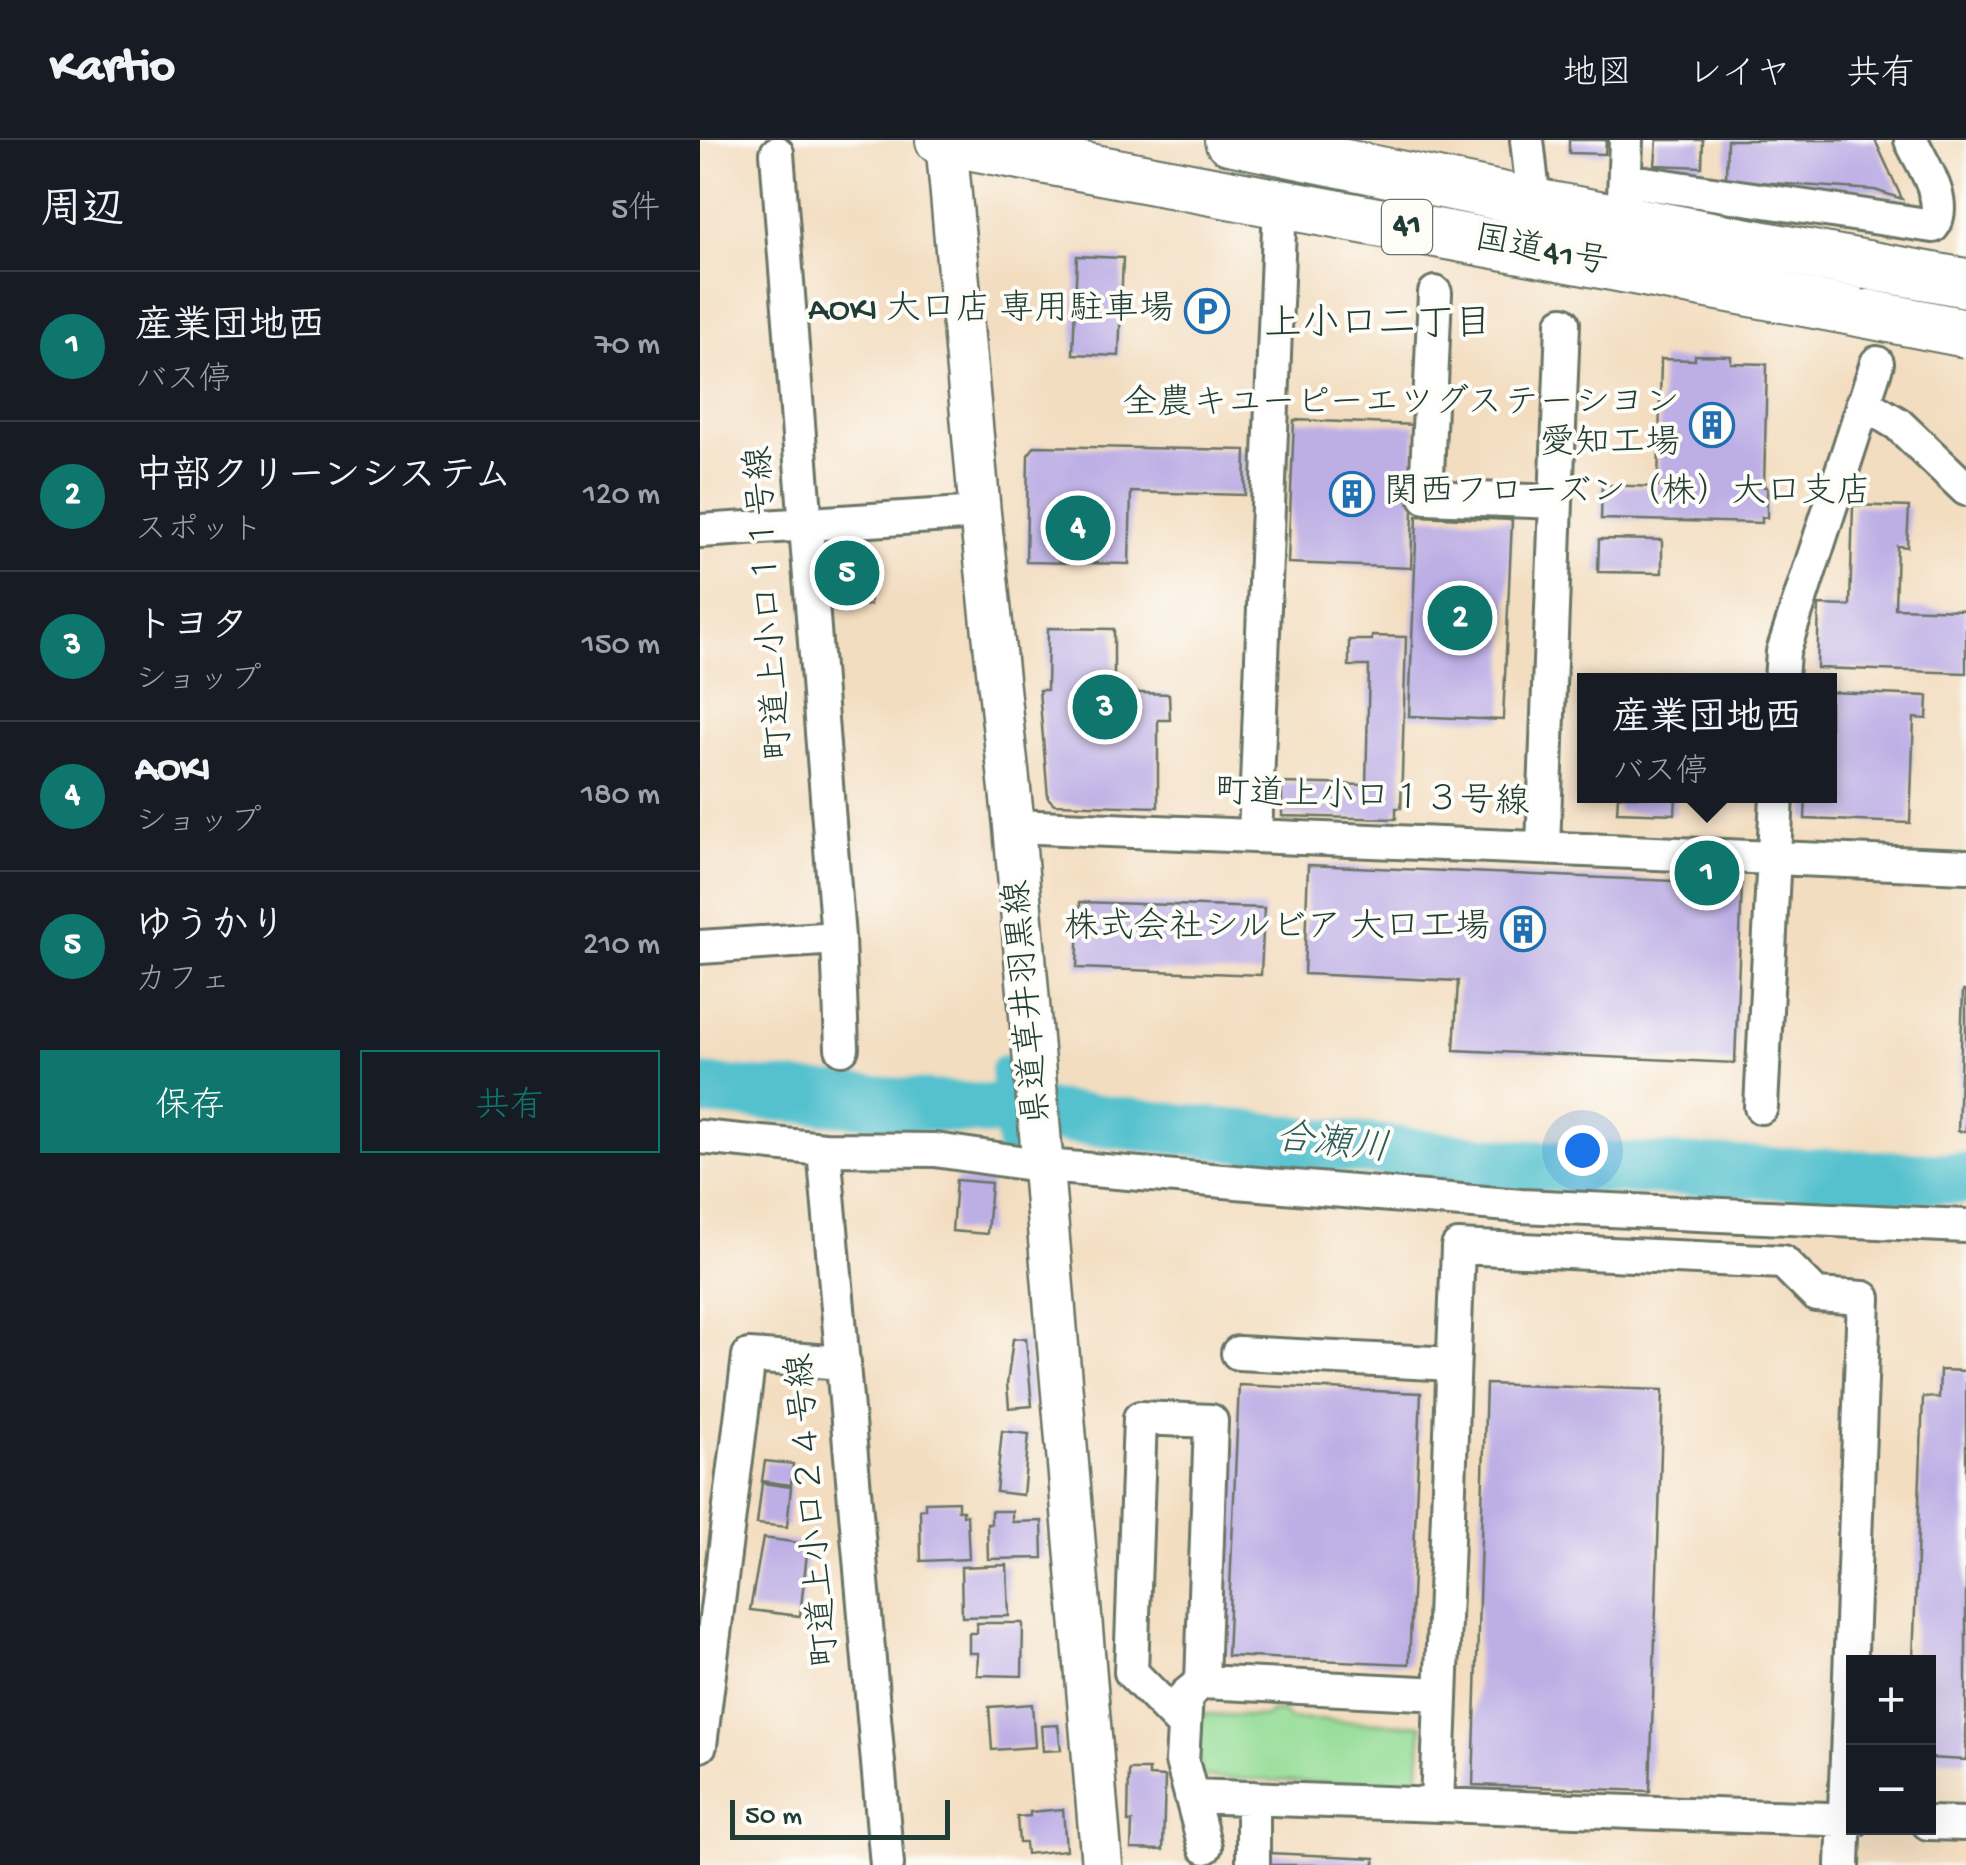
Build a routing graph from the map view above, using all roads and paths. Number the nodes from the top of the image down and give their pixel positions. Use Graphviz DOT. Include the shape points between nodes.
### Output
graph roads {
  1 [pos="944,140"];
  2 [pos="1527,140"];
  3 [pos="1626,140"];
  4 [pos="1911,140"];
  5 [pos="1237,141"];
  6 [pos="777,153"];
  7 [pos="1624,200"];
  8 [pos="1280,203"];
  9 [pos="1534,203"];
  10 [pos="1903,222"];
  11 [pos="1882,261"];
  12 [pos="1966,283"];
  13 [pos="1435,293"];
  14 [pos="1563,323"];
  15 [pos="1966,333"];
  16 [pos="1877,362"];
  17 [pos="1863,402"];
  18 [pos="1966,489"];
  19 [pos="1556,502"];
  20 [pos="980,513"];
  21 [pos="806,523"];
  22 [pos="700,531"];
  23 [pos="1782,673"];
  24 [pos="1776,803"];
  25 [pos="1014,826"];
  26 [pos="1255,835"];
  27 [pos="1543,847"];
  28 [pos="1771,858"];
  29 [pos="1966,866"];
  30 [pos="838,938"];
  31 [pos="700,947"];
  32 [pos="842,1048"];
  33 [pos="1761,1107"];
  34 [pos="700,1137"];
  35 [pos="824,1148"];
  36 [pos="1045,1166"];
  37 [pos="1966,1226"];
  38 [pos="1238,1353"];
  39 [pos="844,1363"];
  40 [pos="1453,1364"];
  41 [pos="1202,1682"];
  42 [pos="1441,1694"];
  43 [pos="1184,1726"];
  44 [pos="700,1745"];
  45 [pos="1851,1745"];
  46 [pos="1205,1796"];
  47 [pos="1253,1798"];
  48 [pos="1436,1804"];
  49 [pos="1846,1820"];
  50 [pos="1936,1823"];
  51 [pos="1966,1824"];
  52 [pos="1847,1835"];
  53 [pos="1202,1856"];
  54 [pos="887,1865"];
  55 [pos="1102,1865"];
  56 [pos="1253,1865"];
  57 [pos="1844,1865"];
  1 -- 8 [label="highway, 国道41号 / 41"];
  1 -- 20 [label="main road, 県道草井羽黒線"];
  2 -- 9 [label="street"];
  3 -- 7 [label="street"];
  4 -- 10 [label="street" via="1938,200 1938,218 1932,226"];
  5 -- 9 [label="highway, 国道41号 / 41"];
  6 -- 21 [label="street, 町道上小口１１号線"];
  7 -- 9 [label="highway, 国道41号 / 41"];
  7 -- 10 [label="street"];
  7 -- 11 [label="highway, 国道41号 / 41"];
  8 -- 15 [label="highway, 国道41号 / 41, bridge"];
  8 -- 26 [label="street"];
  10 -- 11 [label="street"];
  11 -- 12 [label="highway, 国道41号 / 41, bridge"];
  13 -- 19 [label="street" via="1426,497"];
  14 -- 19 [label="street"];
  16 -- 17 [label="street"];
  17 -- 18 [label="street" via="1898,424"];
  17 -- 23 [label="street" via="1782,652"];
  19 -- 27 [label="street"];
  20 -- 21 [label="street"];
  20 -- 25 [label="main road, 県道草井羽黒線"];
  21 -- 22 [label="street"];
  21 -- 30 [label="street, 町道上小口１１号線"];
  24 -- 28 [label="street"];
  25 -- 26 [label="street, 町道上小口１３号線"];
  25 -- 36 [label="main road, 県道草井羽黒線"];
  26 -- 27 [label="street, 町道上小口１３号線"];
  27 -- 28 [label="street, 町道上小口１３号線"];
  28 -- 29 [label="street, 町道上小口１３号線"];
  28 -- 33 [label="street"];
  30 -- 31 [label="street"];
  30 -- 32 [label="street, 町道上小口１１号線"];
  34 -- 35 [label="street"];
  35 -- 36 [label="street" via="935,1150"];
  35 -- 39 [label="street, 町道上小口２４号線"];
  36 -- 37 [label="street" via="1520,1206"];
  36 -- 55 [label="main road, 県道草井羽黒線"];
  38 -- 40 [label="street"];
  39 -- 44 [label="street" via="749,1356"];
  39 -- 54 [label="street, 町道上小口２４号線"];
  40 -- 42 [label="street"];
  40 -- 45 [label="street" via="1458,1247 1783,1262 1816,1295 1864,1298"];
  41 -- 42 [label="street"];
  41 -- 43 [label="street" via="1186,1695"];
  41 -- 43 [label="street" via="1211,1421 1140,1418 1131,1672"];
  42 -- 48 [label="street"];
  43 -- 46 [label="street" via="1182,1761"];
  46 -- 47 [label="street"];
  46 -- 53 [label="street"];
  47 -- 48 [label="street"];
  47 -- 56 [label="street"];
  48 -- 49 [label="street"];
  50 -- 51 [label="street"];
  52 -- 57 [label="street"];
}
